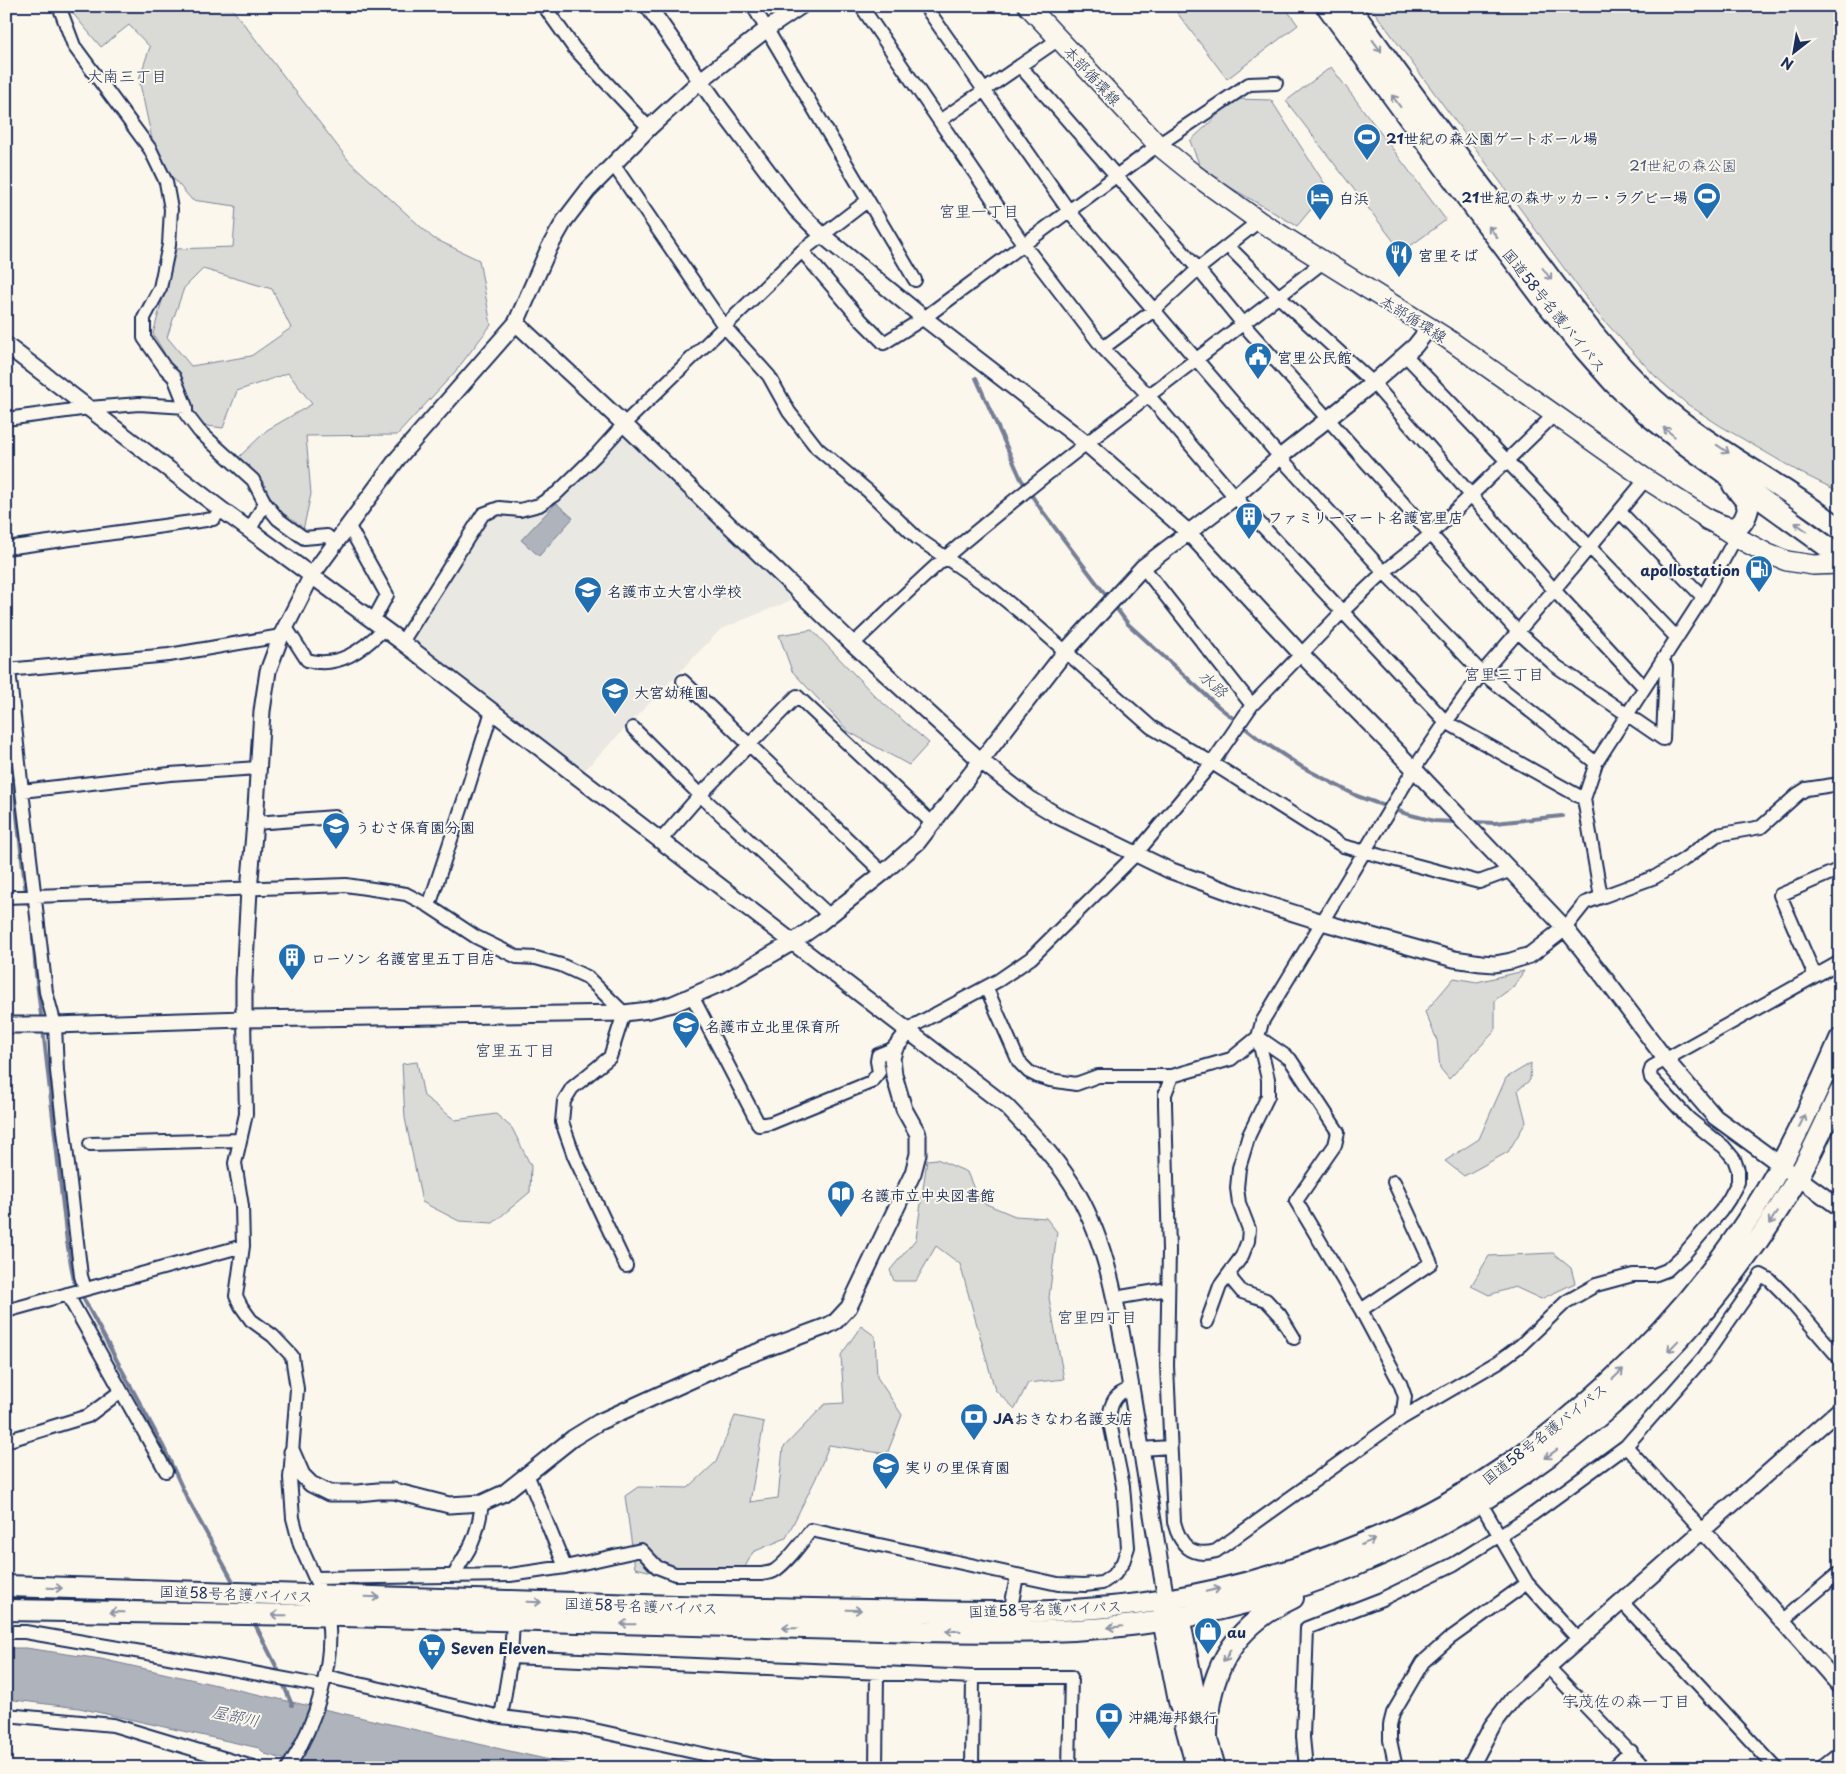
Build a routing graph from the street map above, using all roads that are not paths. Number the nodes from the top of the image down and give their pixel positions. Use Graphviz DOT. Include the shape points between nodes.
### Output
graph roads {
  1 [pos="59,6"];
  2 [pos="544,6"];
  3 [pos="648,6"];
  4 [pos="753,6"];
  5 [pos="801,6"];
  6 [pos="861,6"];
  7 [pos="925,6"];
  8 [pos="1028,6"];
  9 [pos="1327,6"];
  10 [pos="1349,6"];
  11 [pos="768,29"];
  12 [pos="1059,39"];
  13 [pos="1020,66"];
  14 [pos="701,80"];
  15 [pos="1276,83"];
  16 [pos="983,90"];
  17 [pos="940,120"];
  18 [pos="648,128"];
  19 [pos="1158,145"];
  20 [pos="613,164"];
  21 [pos="1117,176"];
  22 [pos="867,201"];
  23 [pos="1069,211"];
  24 [pos="1259,221"];
  25 [pos="822,235"];
  26 [pos="1024,244"];
  27 [pos="1228,246"];
  28 [pos="802,251"];
  29 [pos="1323,262"];
  30 [pos="1198,269"];
  31 [pos="915,280"];
  32 [pos="1278,297"];
  33 [pos="1154,310"];
  34 [pos="924,318"];
  35 [pos="516,323"];
  36 [pos="1244,324"];
  37 [pos="724,326"];
  38 [pos="1430,327"];
  39 [pos="6,345"];
  40 [pos="1103,348"];
  41 [pos="1404,355"];
  42 [pos="1197,358"];
  43 [pos="1373,383"];
  44 [pos="1148,395"];
  45 [pos="186,407"];
  46 [pos="89,408"];
  47 [pos="1555,414"];
  48 [pos="6,419"];
  49 [pos="1328,420"];
  50 [pos="624,424"];
  51 [pos="1087,444"];
  52 [pos="1280,457"];
  53 [pos="1506,461"];
  54 [pos="1721,472"];
  55 [pos="1646,479"];
  56 [pos="1785,490"];
  57 [pos="1472,495"];
  58 [pos="1235,497"];
  59 [pos="266,503"];
  60 [pos="222,510"];
  61 [pos="1840,510"];
  62 [pos="1620,512"];
  63 [pos="1707,519"];
  64 [pos="348,526"];
  65 [pos="250,529"];
  66 [pos="1840,529"];
  67 [pos="1188,532"];
  68 [pos="1430,535"];
  69 [pos="1736,537"];
  70 [pos="335,543"];
  71 [pos="6,548"];
  72 [pos="1589,548"];
  73 [pos="1840,556"];
  74 [pos="946,557"];
  75 [pos="1840,564"];
  76 [pos="1143,567"];
  77 [pos="1384,572"];
  78 [pos="312,575"];
  79 [pos="1554,590"];
  80 [pos="1703,597"];
  81 [pos="1342,612"];
  82 [pos="379,625"];
  83 [pos="283,631"];
  84 [pos="1518,632"];
  85 [pos="1677,638"];
  86 [pos="402,642"];
  87 [pos="853,644"];
  88 [pos="1065,652"];
  89 [pos="1301,654"];
  90 [pos="1662,660"];
  91 [pos="7,670"];
  92 [pos="1482,674"];
  93 [pos="683,682"];
  94 [pos="1644,688"];
  95 [pos="1252,705"];
  96 [pos="492,711"];
  97 [pos="1627,714"];
  98 [pos="1446,722"];
  99 [pos="634,728"];
  100 [pos="748,746"];
  101 [pos="981,761"];
  102 [pos="1212,763"];
  103 [pos="1596,763"];
  104 [pos="258,768"];
  105 [pos="1414,769"];
  106 [pos="1840,784"];
  107 [pos="22,791"];
  108 [pos="700,795"];
  109 [pos="1584,799"];
  110 [pos="335,818"];
  111 [pos="255,823"];
  112 [pos="932,823"];
  113 [pos="660,840"];
  114 [pos="1366,851"];
  115 [pos="1135,854"];
  116 [pos="1840,869"];
  117 [pos="1509,871"];
  118 [pos="883,873"];
  119 [pos="249,890"];
  120 [pos="35,896"];
  121 [pos="6,897"];
  122 [pos="1601,897"];
  123 [pos="429,906"];
  124 [pos="830,916"];
  125 [pos="1322,922"];
  126 [pos="1564,928"];
  127 [pos="793,942"];
  128 [pos="1840,962"];
  129 [pos="1814,976"];
  130 [pos="986,987"];
  131 [pos="692,996"];
  132 [pos="624,1013"];
  133 [pos="244,1019"];
  134 [pos="6,1025"];
  135 [pos="47,1025"];
  136 [pos="909,1031"];
  137 [pos="1258,1038"];
  138 [pos="1840,1039"];
  139 [pos="895,1048"];
  140 [pos="1666,1060"];
  141 [pos="1172,1076"];
  142 [pos="1840,1092"];
  143 [pos="240,1140"];
  144 [pos="90,1144"];
  145 [pos="1780,1165"];
  146 [pos="1798,1177"];
  147 [pos="1394,1182"];
  148 [pos="1840,1208"];
  149 [pos="243,1246"];
  150 [pos="626,1266"];
  151 [pos="1230,1273"];
  152 [pos="85,1289"];
  153 [pos="1168,1289"];
  154 [pos="67,1294"];
  155 [pos="1116,1298"];
  156 [pos="1361,1310"];
  157 [pos="6,1311"];
  158 [pos="1207,1322"];
  159 [pos="1294,1338"];
  160 [pos="1840,1359"];
  161 [pos="1131,1388"];
  162 [pos="121,1391"];
  163 [pos="1840,1409"];
  164 [pos="1402,1418"];
  165 [pos="6,1441"];
  166 [pos="1626,1446"];
  167 [pos="1170,1447"];
  168 [pos="1141,1449"];
  169 [pos="292,1452"];
  170 [pos="166,1471"];
  171 [pos="527,1474"];
  172 [pos="1480,1502"];
  173 [pos="482,1503"];
  174 [pos="1703,1531"];
  175 [pos="1500,1535"];
  176 [pos="564,1567"];
  177 [pos="1840,1572"];
  178 [pos="454,1576"];
  179 [pos="1017,1576"];
  180 [pos="1316,1580"];
  181 [pos="1528,1583"];
  182 [pos="6,1586"];
  183 [pos="319,1587"];
  184 [pos="1166,1600"];
  185 [pos="1622,1602"];
  186 [pos="15,1610"];
  187 [pos="1010,1613"];
  188 [pos="328,1616"];
  189 [pos="1171,1619"];
  190 [pos="1783,1620"];
  191 [pos="514,1621"];
  192 [pos="6,1632"];
  193 [pos="25,1632"];
  194 [pos="1579,1640"];
  195 [pos="511,1657"];
  196 [pos="1548,1668"];
  197 [pos="878,1672"];
  198 [pos="973,1677"];
  199 [pos="323,1681"];
  200 [pos="1840,1686"];
  201 [pos="6,1715"];
  202 [pos="501,1717"];
  203 [pos="1207,1741"];
  204 [pos="1631,1751"];
  205 [pos="1840,1753"];
  206 [pos="290,1765"];
  207 [pos="256,1768"];
  208 [pos="766,1768"];
  209 [pos="876,1768"];
  210 [pos="972,1768"];
  211 [pos="1069,1768"];
  212 [pos="1197,1768"];
  213 [pos="1215,1768"];
  214 [pos="1306,1768"];
  215 [pos="1396,1768"];
  216 [pos="1472,1768"];
  217 [pos="1613,1768"];
  218 [pos="1645,1768"];
  219 [pos="1776,1768"];
  220 [pos="1820,1768"];
  1 -- 45 [label="street" via="74,46 150,149 166,182 171,209 169,245 160,288 144,318 144,338 174,377"];
  2 -- 18 [label="street" via="574,48"];
  3 -- 14 [label="street"];
  4 -- 11 [label="street"];
  5 -- 11 [label="street"];
  6 -- 17 [label="street"];
  7 -- 16 [label="street"];
  8 -- 12 [label="main road, 本部循環線"];
  54 -- 9 [label="highway, 国道58号名護バイパス, one-way" via="1649,416 1584,349 1470,202"];
  10 -- 56 [label="highway, 国道58号名護バイパス, one-way" via="1484,191 1579,316 1628,374 1685,424"];
  11 -- 14 [label="street"];
  11 -- 22 [label="street"];
  12 -- 13 [label="street"];
  12 -- 19 [label="main road, 本部循環線"];
  13 -- 16 [label="street"];
  13 -- 21 [label="street"];
  14 -- 18 [label="street"];
  14 -- 25 [label="street" via="796,209"];
  15 -- 19 [label="street" via="1249,84"];
  16 -- 17 [label="street"];
  16 -- 23 [label="street"];
  17 -- 26 [label="street"];
  18 -- 20 [label="street"];
  19 -- 21 [label="street"];
  19 -- 24 [label="main road, 本部循環線"];
  20 -- 35 [label="street" via="565,220 535,276"];
  20 -- 37 [label="street"];
  21 -- 23 [label="street"];
  21 -- 30 [label="street"];
  22 -- 25 [label="street"];
  22 -- 31 [label="street"];
  23 -- 26 [label="street"];
  23 -- 33 [label="street"];
  24 -- 27 [label="street"];
  24 -- 29 [label="main road, 本部循環線"];
  25 -- 28 [label="street"];
  25 -- 34 [label="street"];
  26 -- 34 [label="street"];
  26 -- 40 [label="street"];
  27 -- 30 [label="street"];
  27 -- 32 [label="street"];
  28 -- 34 [label="street" via="884,343"];
  28 -- 37 [label="street"];
  29 -- 32 [label="street"];
  29 -- 38 [label="main road, 本部循環線"];
  30 -- 33 [label="street"];
  30 -- 36 [label="street"];
  32 -- 36 [label="street"];
  32 -- 43 [label="street"];
  33 -- 40 [label="street"];
  33 -- 42 [label="street"];
  34 -- 51 [label="street"];
  35 -- 50 [label="street"];
  35 -- 64 [label="street" via="398,458"];
  36 -- 42 [label="street"];
  36 -- 49 [label="street"];
  37 -- 50 [label="street"];
  37 -- 74 [label="street" via="769,376 817,448 917,538"];
  38 -- 41 [label="street"];
  38 -- 47 [label="main road, 本部循環線"];
  39 -- 46 [label="street"];
  40 -- 44 [label="street"];
  41 -- 43 [label="street"];
  41 -- 53 [label="street"];
  42 -- 44 [label="street"];
  42 -- 52 [label="street"];
  43 -- 49 [label="street"];
  43 -- 57 [label="street"];
  44 -- 51 [label="street"];
  44 -- 58 [label="street"];
  45 -- 46 [label="street" via="140,404"];
  45 -- 59 [label="street" via="186,414 199,431 253,480"];
  46 -- 48 [label="street"];
  46 -- 60 [label="street"];
  47 -- 53 [label="street"];
  47 -- 55 [label="main road, 本部循環線"];
  49 -- 52 [label="street"];
  49 -- 68 [label="street"];
  50 -- 86 [label="street" via="558,493 539,506 520,510 499,508 484,514"];
  50 -- 87 [label="street"];
  51 -- 67 [label="street"];
  51 -- 74 [label="street"];
  52 -- 58 [label="street"];
  52 -- 77 [label="street"];
  53 -- 57 [label="street"];
  53 -- 72 [label="street"];
  54 -- 63 [label="highway" via="1746,501 1747,514 1734,528"];
  73 -- 54 [label="highway, 国道58号名護バイパス, one-way"];
  55 -- 62 [label="street"];
  55 -- 63 [label="main road, 本部循環線"];
  56 -- 61 [label="highway"];
  56 -- 66 [label="highway, 国道58号名護バイパス"];
  57 -- 68 [label="street"];
  57 -- 79 [label="street"];
  58 -- 67 [label="street"];
  58 -- 81 [label="street"];
  59 -- 65 [label="street"];
  59 -- 70 [label="street" via="278,519 304,538 327,536"];
  60 -- 65 [label="street"];
  60 -- 71 [label="street" via="213,519"];
  62 -- 72 [label="street"];
  62 -- 80 [label="street"];
  63 -- 69 [label="main road, 本部循環線"];
  64 -- 70 [label="street"];
  64 -- 82 [label="street" via="387,595"];
  65 -- 78 [label="street"];
  67 -- 76 [label="street"];
  67 -- 89 [label="street"];
  68 -- 77 [label="street"];
  68 -- 84 [label="street"];
  69 -- 75 [label="main road, 本部循環線" via="1786,561 1805,565"];
  69 -- 80 [label="street"];
  70 -- 78 [label="street"];
  72 -- 79 [label="street"];
  72 -- 85 [label="street"];
  74 -- 87 [label="street"];
  74 -- 88 [label="street" via="993,590"];
  76 -- 88 [label="street"];
  76 -- 95 [label="street"];
  77 -- 81 [label="street"];
  77 -- 92 [label="street"];
  78 -- 82 [label="street"];
  78 -- 83 [label="street"];
  79 -- 84 [label="street"];
  79 -- 94 [label="street"];
  80 -- 85 [label="street"];
  81 -- 89 [label="street"];
  81 -- 98 [label="street"];
  82 -- 83 [label="street" via="365,648 334,661 316,663 307,660"];
  82 -- 86 [label="street"];
  83 -- 91 [label="street" via="170,655"];
  83 -- 104 [label="street" via="268,671"];
  84 -- 92 [label="street"];
  84 -- 97 [label="street" via="1556,666"];
  85 -- 90 [label="street"];
  86 -- 96 [label="street"];
  87 -- 101 [label="street"];
  88 -- 101 [label="street"];
  88 -- 102 [label="street" via="1151,727"];
  89 -- 95 [label="street"];
  89 -- 105 [label="street"];
  90 -- 94 [label="street"];
  90 -- 97 [label="street" via="1666,667 1663,739"];
  91 -- 107 [label="street"];
  92 -- 98 [label="street"];
  92 -- 103 [label="street"];
  93 -- 100 [label="street"];
  94 -- 97 [label="street"];
  95 -- 102 [label="street"];
  96 -- 113 [label="street"];
  96 -- 123 [label="street"];
  97 -- 103 [label="street"];
  98 -- 105 [label="street"];
  98 -- 109 [label="street"];
  99 -- 108 [label="street"];
  100 -- 108 [label="street"];
  100 -- 112 [label="street" via="797,696"];
  100 -- 118 [label="street"];
  101 -- 112 [label="street"];
  101 -- 115 [label="street" via="1058,816"];
  102 -- 114 [label="street" via="1343,846"];
  102 -- 115 [label="street"];
  103 -- 109 [label="street"];
  104 -- 107 [label="street" via="170,774"];
  104 -- 111 [label="street"];
  105 -- 114 [label="street"];
  105 -- 117 [label="street"];
  106 -- 122 [label="street" via="1806,789 1761,826 1717,835 1655,877"];
  107 -- 120 [label="street"];
  108 -- 113 [label="street"];
  108 -- 124 [label="street"];
  109 -- 122 [label="street"];
  110 -- 111 [label="street"];
  111 -- 119 [label="street"];
  112 -- 118 [label="street" via="918,842"];
  113 -- 127 [label="street"];
  114 -- 117 [label="street" via="1479,882"];
  114 -- 125 [label="street"];
  115 -- 125 [label="street" via="1249,900"];
  115 -- 130 [label="street" via="1031,958"];
  116 -- 129 [label="street" via="1780,895"];
  117 -- 126 [label="street"];
  118 -- 124 [label="street"];
  119 -- 120 [label="street"];
  119 -- 123 [label="street" via="346,886 406,894"];
  119 -- 133 [label="street"];
  120 -- 121 [label="street"];
  120 -- 135 [label="street"];
  122 -- 126 [label="street" via="1585,903"];
  123 -- 132 [label="street" via="476,937 517,957 561,965 587,977"];
  124 -- 127 [label="street"];
  125 -- 126 [label="street" via="1454,959 1495,964 1530,955"];
  125 -- 137 [label="street" via="1262,1022"];
  126 -- 140 [label="street"];
  127 -- 131 [label="street" via="726,981"];
  127 -- 136 [label="street"];
  128 -- 129 [label="street"];
  129 -- 140 [label="street"];
  130 -- 136 [label="street"];
  130 -- 141 [label="street" via="1019,1062 1037,1076 1076,1084 1098,1076"];
  131 -- 132 [label="street" via="649,1010"];
  131 -- 139 [label="street" via="759,1125 871,1082 879,1072 878,1054"];
  132 -- 133 [label="street"];
  132 -- 150 [label="street" via="610,1058 572,1088 564,1101 562,1122 574,1156"];
  133 -- 135 [label="street"];
  133 -- 143 [label="street" via="246,1114"];
  134 -- 135 [label="street"];
  135 -- 152 [label="street" via="58,1081"];
  136 -- 139 [label="street"];
  136 -- 155 [label="street" via="1006,1106 1048,1151 1078,1194 1090,1218"];
  137 -- 141 [label="street" via="1231,1059"];
  137 -- 151 [label="street" via="1268,1079 1268,1096 1249,1135 1239,1168 1239,1203 1249,1235 1242,1256"];
  137 -- 156 [label="street" via="1290,1059 1338,1132 1335,1145 1296,1201"];
  145 -- 138 [label="highway, 国道58号名護バイパス, one-way"];
  139 -- 171 [label="street" via="892,1058 894,1075 904,1109 918,1134 918,1154 895,1212 844,1314 827,1326 738,1358 599,1422"];
  140 -- 145 [label="street" via="1715,1117"];
  140 -- 164 [label="street" via="1652,1067 1651,1078 1689,1119 1724,1148 1738,1170 1738,1182 1721,1211 1667,1270 1596,1285 1566,1302 1498,1362"];
  141 -- 153 [label="street" via="1164,1104 1170,1250"];
  142 -- 146 [label="highway, 国道58号名護バイパス"];
  143 -- 144 [label="street"];
  143 -- 149 [label="street" via="235,1163 242,1206"];
  145 -- 146 [label="street"];
  184 -- 145 [label="highway, 国道58号名護バイパス, one-way" via="1264,1577 1354,1548 1437,1508 1500,1469 1547,1435 1642,1351 1714,1266 1766,1191"];
  146 -- 148 [label="street"];
  146 -- 172 [label="highway, 国道58号名護バイパス, one-way" via="1737,1270 1678,1342 1640,1381 1582,1432"];
  147 -- 156 [label="street" via="1431,1263"];
  149 -- 152 [label="street"];
  149 -- 169 [label="street" via="236,1296 252,1320 292,1356 297,1389"];
  151 -- 158 [label="street" via="1220,1286"];
  151 -- 159 [label="street" via="1242,1292 1266,1300 1280,1314"];
  152 -- 154 [label="street"];
  153 -- 155 [label="street"];
  153 -- 167 [label="street"];
  154 -- 157 [label="street"];
  154 -- 162 [label="street"];
  155 -- 161 [label="street"];
  156 -- 164 [label="street" via="1400,1383 1405,1397"];
  160 -- 166 [label="street" via="1785,1295 1761,1275 1704,1357"];
  161 -- 168 [label="street"];
  161 -- 179 [label="street" via="1114,1397 1109,1418 1123,1486 1128,1547 1123,1562 1115,1574 1102,1583 1058,1584"];
  162 -- 165 [label="street" via="88,1416"];
  162 -- 170 [label="street"];
  163 -- 174 [label="street"];
  164 -- 167 [label="street" via="1216,1551 1204,1554 1191,1550 1178,1537 1174,1522"];
  166 -- 174 [label="street"];
  166 -- 175 [label="street"];
  167 -- 168 [label="street"];
  168 -- 184 [label="street"];
  169 -- 173 [label="street" via="302,1475 329,1493 394,1491 449,1505"];
  169 -- 183 [label="street" via="293,1518 300,1545"];
  171 -- 173 [label="street" via="504,1493"];
  171 -- 176 [label="street"];
  172 -- 175 [label="street"];
  172 -- 180 [label="highway, 国道58号名護バイパス" via="1387,1552"];
  173 -- 178 [label="street" via="479,1527"];
  174 -- 185 [label="street"];
  174 -- 190 [label="street"];
  175 -- 181 [label="street"];
  175 -- 214 [label="street" via="1454,1564 1390,1595 1307,1628 1303,1737"];
  176 -- 178 [label="street" via="510,1575"];
  176 -- 179 [label="street" via="641,1550 656,1567 675,1574 762,1574 781,1564 811,1530"];
  177 -- 190 [label="street"];
  178 -- 183 [label="street"];
  179 -- 187 [label="street"];
  180 -- 189 [label="highway, 国道58号名護バイパス" via="1250,1602"];
  180 -- 203 [label="highway, one-way" via="1301,1594 1264,1614 1231,1648 1215,1678 1209,1704"];
  181 -- 194 [label="street"];
  181 -- 215 [label="street" via="1449,1639 1423,1662 1393,1713 1390,1740"];
  182 -- 183 [label="highway, 国道58号名護バイパス, one-way"];
  183 -- 187 [label="highway, 国道58号名護バイパス, one-way" via="838,1610"];
  183 -- 188 [label="street"];
  184 -- 187 [label="highway, 国道58号名護バイパス"];
  184 -- 189 [label="highway"];
  185 -- 194 [label="street"];
  185 -- 219 [label="street"];
  188 -- 186 [label="highway, 国道58号名護バイパス, one-way"];
  186 -- 193 [label="street"];
  188 -- 191 [label="highway, 国道58号名護バイパス"];
  188 -- 199 [label="street" via="329,1647"];
  189 -- 191 [label="highway, 国道58号名護バイパス, one-way" via="1094,1629 1018,1632"];
  189 -- 203 [label="highway"];
  189 -- 212 [label="highway" via="1179,1701"];
  190 -- 200 [label="street"];
  191 -- 195 [label="street"];
  192 -- 193 [label="street"];
  193 -- 199 [label="street"];
  194 -- 196 [label="street"];
  195 -- 197 [label="street"];
  195 -- 202 [label="street"];
  196 -- 204 [label="street"];
  196 -- 216 [label="street" via="1514,1697 1492,1726"];
  197 -- 198 [label="street"];
  197 -- 209 [label="street"];
  198 -- 210 [label="street"];
  198 -- 211 [label="street" via="1071,1677"];
  199 -- 202 [label="street"];
  199 -- 206 [label="street" via="307,1733"];
  201 -- 207 [label="street" via="113,1724"];
  202 -- 208 [label="street" via="576,1726"];
  203 -- 213 [label="highway"];
  204 -- 217 [label="street"];
  204 -- 218 [label="street"];
  205 -- 220 [label="street"];
}
